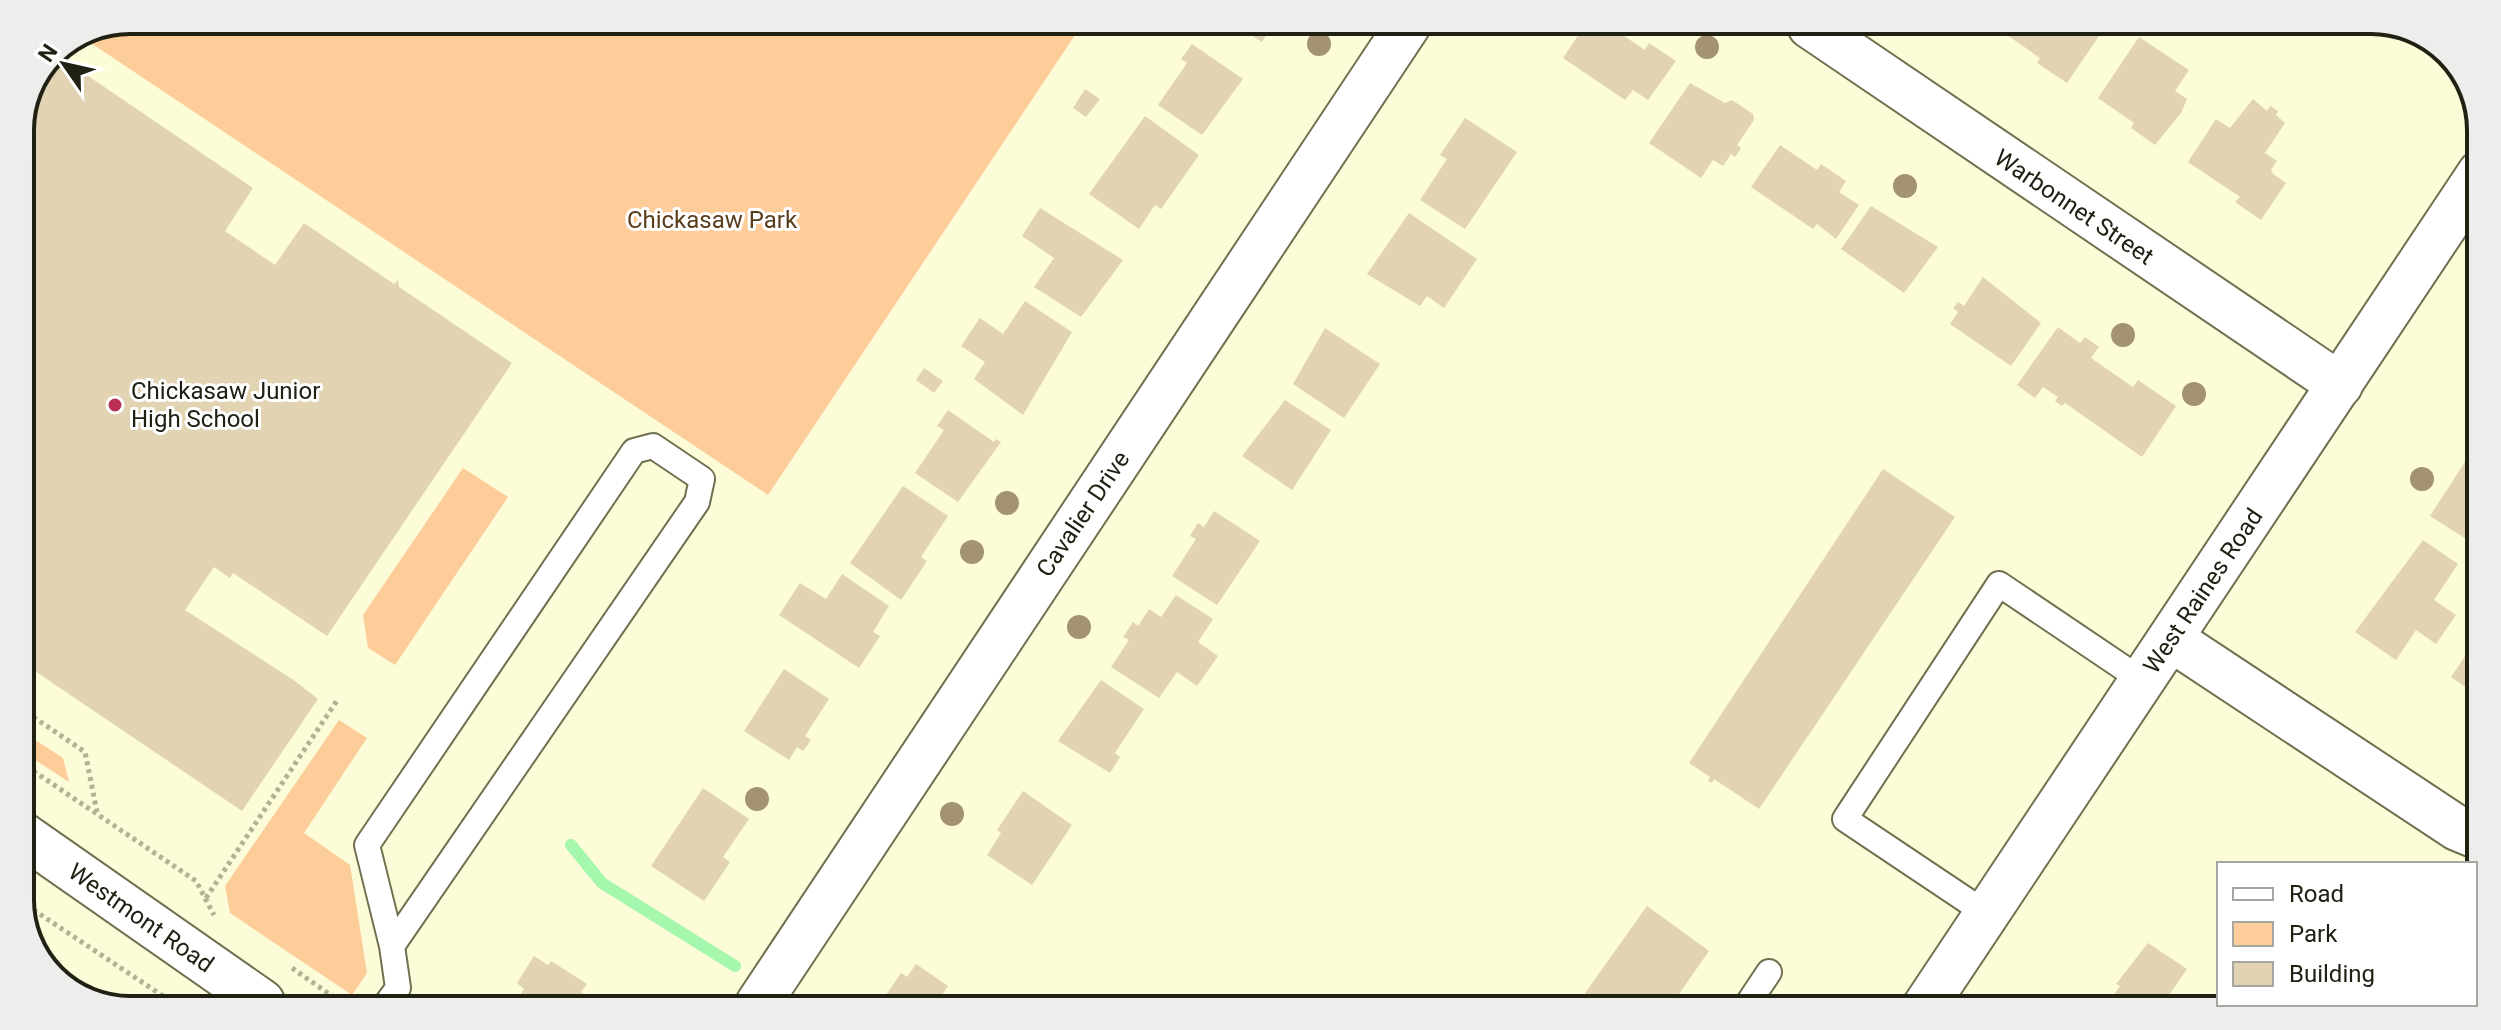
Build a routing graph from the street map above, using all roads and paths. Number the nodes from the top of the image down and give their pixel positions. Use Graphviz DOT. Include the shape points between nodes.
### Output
graph roads {
  1 [pos="1402,34"];
  2 [pos="1822,34"];
  3 [pos="2467,193"];
  4 [pos="2340,385"];
  5 [pos="2171,639"];
  6 [pos="2143,681"];
  7 [pos="338,699"];
  8 [pos="34,717"];
  9 [pos="34,771"];
  10 [pos="97,814"];
  11 [pos="2467,832"];
  12 [pos="34,843"];
  13 [pos="206,898"];
  14 [pos="35,911"];
  15 [pos="1987,914"];
  16 [pos="227,924"];
  17 [pos="392,946"];
  18 [pos="278,959"];
  19 [pos="1769,972"];
  20 [pos="163,996"];
  21 [pos="253,996"];
  22 [pos="332,996"];
  23 [pos="392,996"];
  24 [pos="763,996"];
  25 [pos="1753,996"];
  26 [pos="1932,996"];
  1 -- 24 [label="street, Cavalier Drive"];
  2 -- 4 [label="street, Warbonnet Street"];
  3 -- 4 [label="street, West Raines Road"];
  4 -- 5 [label="street, West Raines Road"];
  5 -- 6 [label="street, West Raines Road"];
  5 -- 11 [label="street"];
  6 -- 15 [label="street, West Raines Road"];
  6 -- 15 [label="lane" via="1999,584 1845,819"];
  7 -- 13 [label="path"];
  8 -- 10 [label="path" via="85,752"];
  9 -- 10 [label="path"];
  10 -- 13 [label="path" via="196,881"];
  12 -- 21 [label="street, Westmont Road"];
  13 -- 16 [label="path" via="214,915"];
  14 -- 20 [label="path"];
  15 -- 26 [label="street, West Raines Road"];
  17 -- 17 [label="lane" via="367,845 634,451 653,446 702,479 697,502"];
  17 -- 23 [label="lane" via="398,988"];
  18 -- 22 [label="path"];
  19 -- 25 [label="lane"];
}
